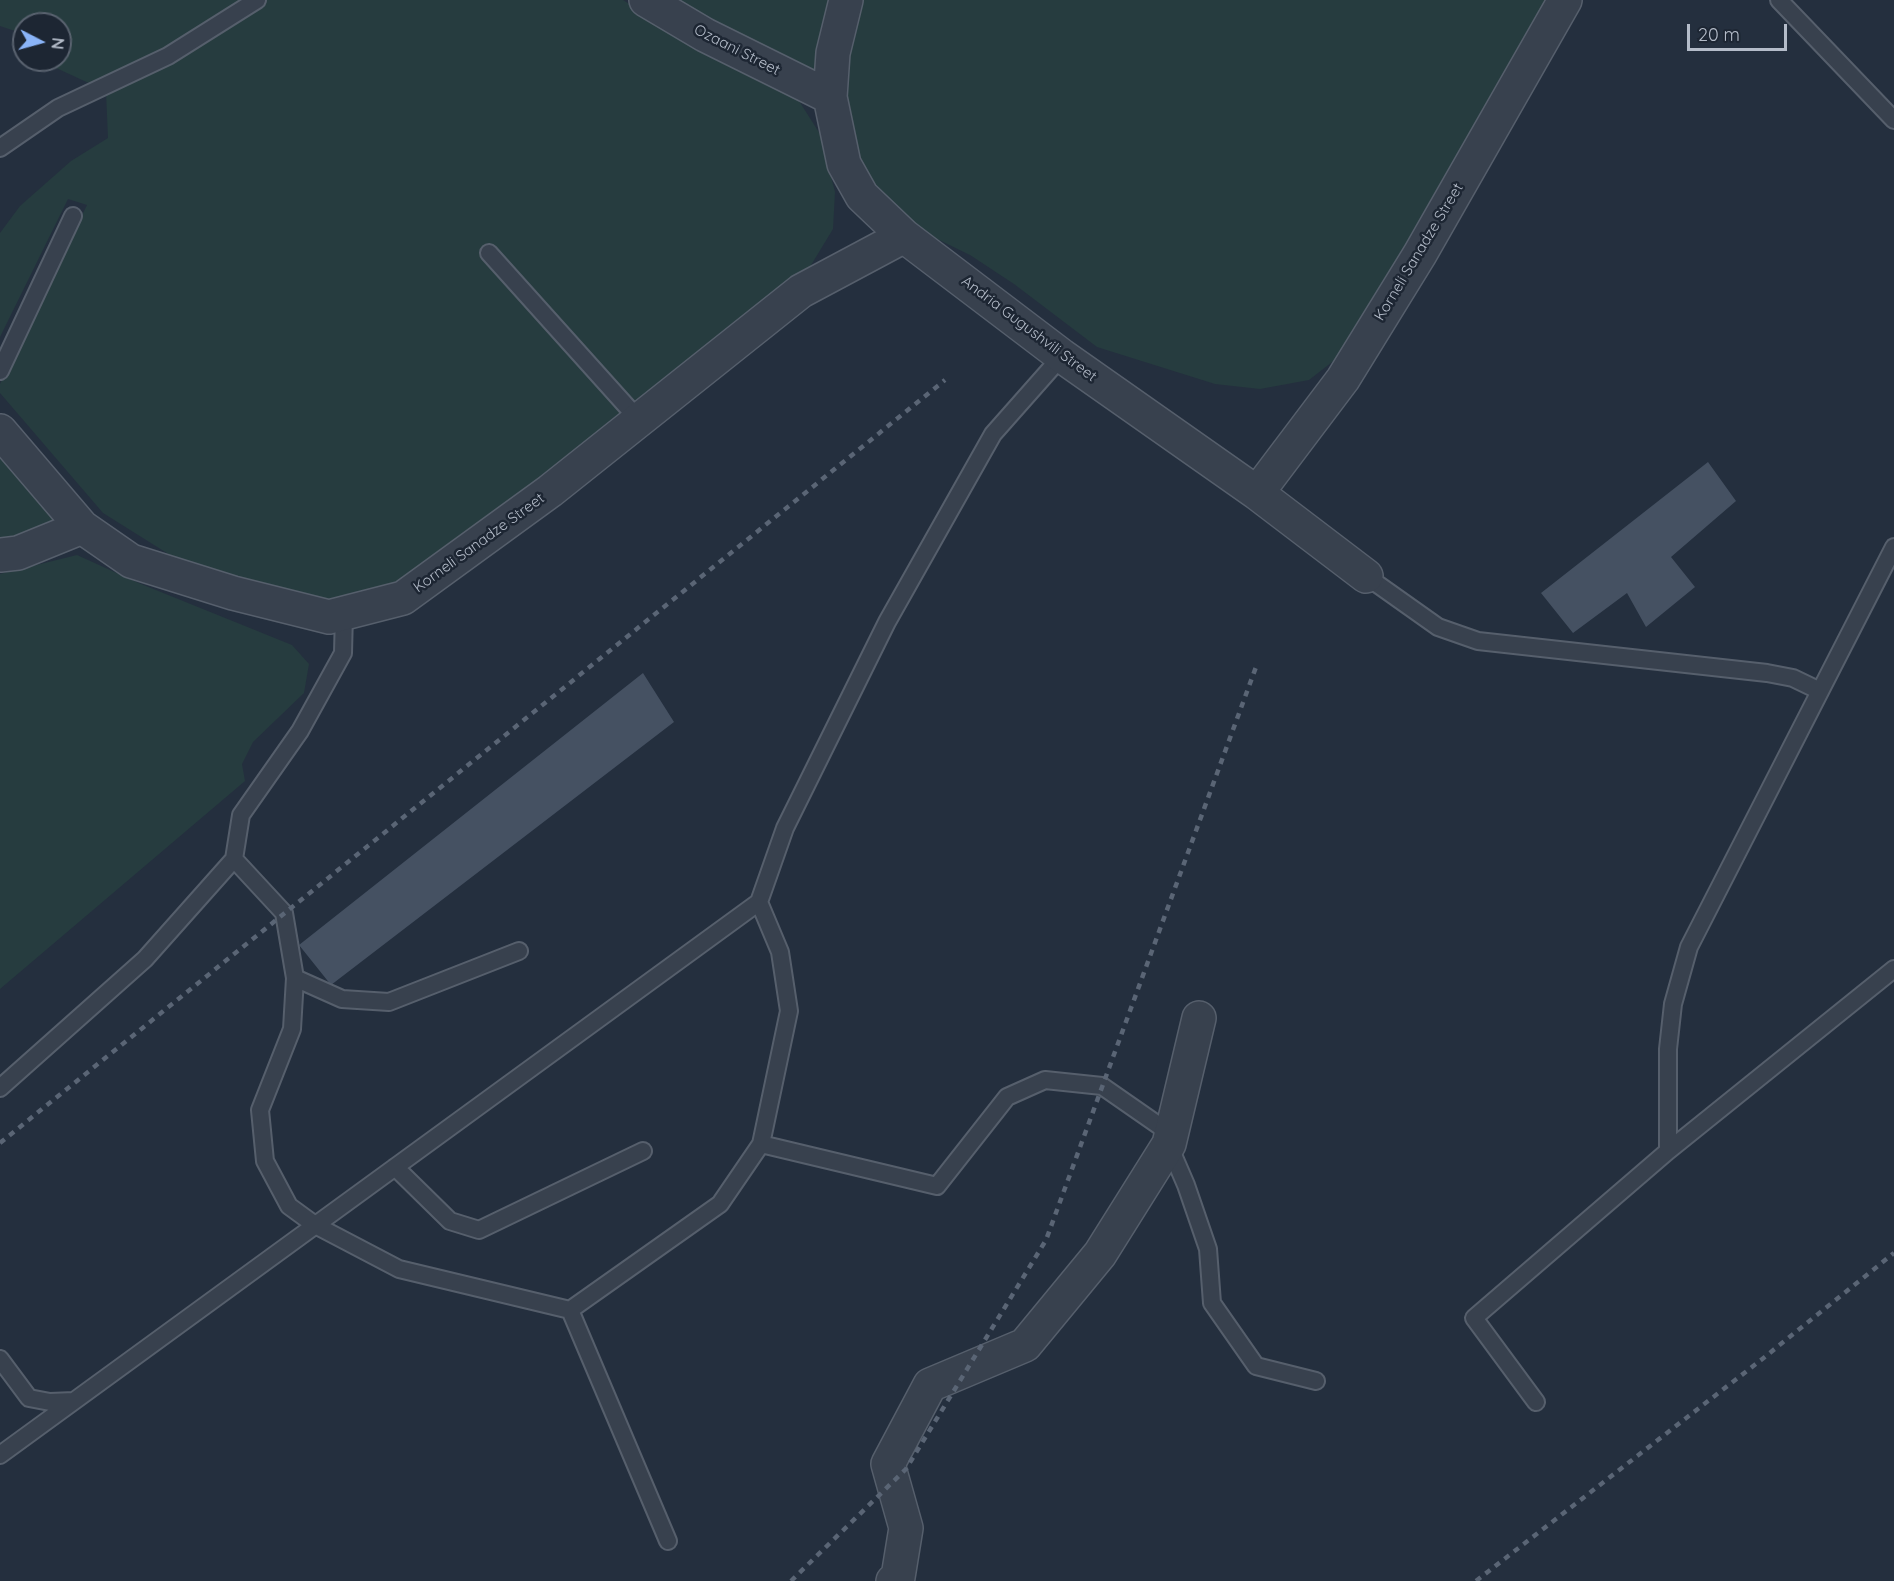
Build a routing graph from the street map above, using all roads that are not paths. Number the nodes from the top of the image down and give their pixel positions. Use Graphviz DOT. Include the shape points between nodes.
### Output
graph roads {
  1 [pos="257,0"];
  2 [pos="646,0"];
  3 [pos="846,0"];
  4 [pos="1565,0"];
  5 [pos="1779,0"];
  6 [pos="830,97"];
  7 [pos="1894,120"];
  8 [pos="0,148"];
  9 [pos="73,216"];
  10 [pos="904,236"];
  11 [pos="489,253"];
  12 [pos="1062,356"];
  13 [pos="0,371"];
  14 [pos="639,420"];
  15 [pos="0,431"];
  16 [pos="1257,493"];
  17 [pos="82,527"];
  18 [pos="1894,547"];
  19 [pos="0,555"];
  20 [pos="1366,576"];
  21 [pos="344,613"];
  22 [pos="1820,691"];
  23 [pos="234,858"];
  24 [pos="759,902"];
  25 [pos="519,951"];
  26 [pos="1894,969"];
  27 [pos="295,978"];
  28 [pos="1199,1018"];
  29 [pos="0,1088"];
  30 [pos="761,1144"];
  31 [pos="1169,1144"];
  32 [pos="643,1151"];
  33 [pos="1668,1151"];
  34 [pos="395,1167"];
  35 [pos="315,1225"];
  36 [pos="570,1310"];
  37 [pos="0,1359"];
  38 [pos="1316,1381"];
  39 [pos="74,1401"];
  40 [pos="1536,1402"];
  41 [pos="0,1455"];
  42 [pos="668,1541"];
  43 [pos="893,1581"];
  1 -- 8 [label="lane" via="168,56 58,108"];
  2 -- 6 [label="street, Ozaani Street" via="705,35"];
  3 -- 6 [label="street, Andria Gugushvili Street" via="833,53"];
  4 -- 16 [label="street, Korneli Sanadze Street" via="1420,254 1343,379"];
  5 -- 7 [label="lane"];
  6 -- 10 [label="street, Andria Gugushvili Street" via="844,164 862,196"];
  9 -- 13 [label="lane"];
  10 -- 12 [label="street, Andria Gugushvili Street"];
  10 -- 14 [label="street, Korneli Sanadze Street" via="801,291"];
  11 -- 14 [label="lane"];
  12 -- 16 [label="street, Andria Gugushvili Street"];
  12 -- 24 [label="lane" via="993,434 887,621 785,828"];
  14 -- 21 [label="street, Korneli Sanadze Street" via="404,598"];
  15 -- 17 [label="street, Korneli Sanadze Street"];
  16 -- 20 [label="street, Andria Gugushvili Street"];
  17 -- 19 [label="street" via="18,553"];
  17 -- 21 [label="street, Korneli Sanadze Street" via="131,561 233,593 329,617"];
  18 -- 22 [label="lane"];
  20 -- 22 [label="lane" via="1438,627 1478,641 1767,674 1793,678"];
  21 -- 23 [label="lane" via="343,653 300,730 241,815"];
  22 -- 33 [label="lane" via="1689,947 1673,1004 1668,1049"];
  23 -- 27 [label="lane" via="284,913"];
  23 -- 29 [label="lane" via="145,959"];
  24 -- 30 [label="lane" via="780,952 789,1011"];
  24 -- 34 [label="lane"];
  25 -- 27 [label="lane" via="389,1002 342,999"];
  26 -- 33 [label="lane"];
  27 -- 35 [label="lane" via="292,1029 260,1110 265,1161 289,1206"];
  28 -- 31 [label="street"];
  30 -- 31 [label="lane" via="937,1186 1007,1097 1045,1080 1102,1086 1161,1127"];
  30 -- 36 [label="lane" via="720,1204"];
  31 -- 38 [label="lane" via="1208,1249 1212,1303 1256,1366"];
  31 -- 43 [label="street" via="1100,1254 1026,1345 930,1385 888,1464 906,1528 898,1577"];
  32 -- 34 [label="lane" via="479,1230 450,1221"];
  33 -- 40 [label="lane" via="1474,1318"];
  34 -- 35 [label="lane"];
  35 -- 36 [label="lane" via="399,1269"];
  35 -- 39 [label="lane"];
  36 -- 42 [label="lane"];
  37 -- 39 [label="lane" via="29,1398"];
  39 -- 41 [label="lane"];
}
